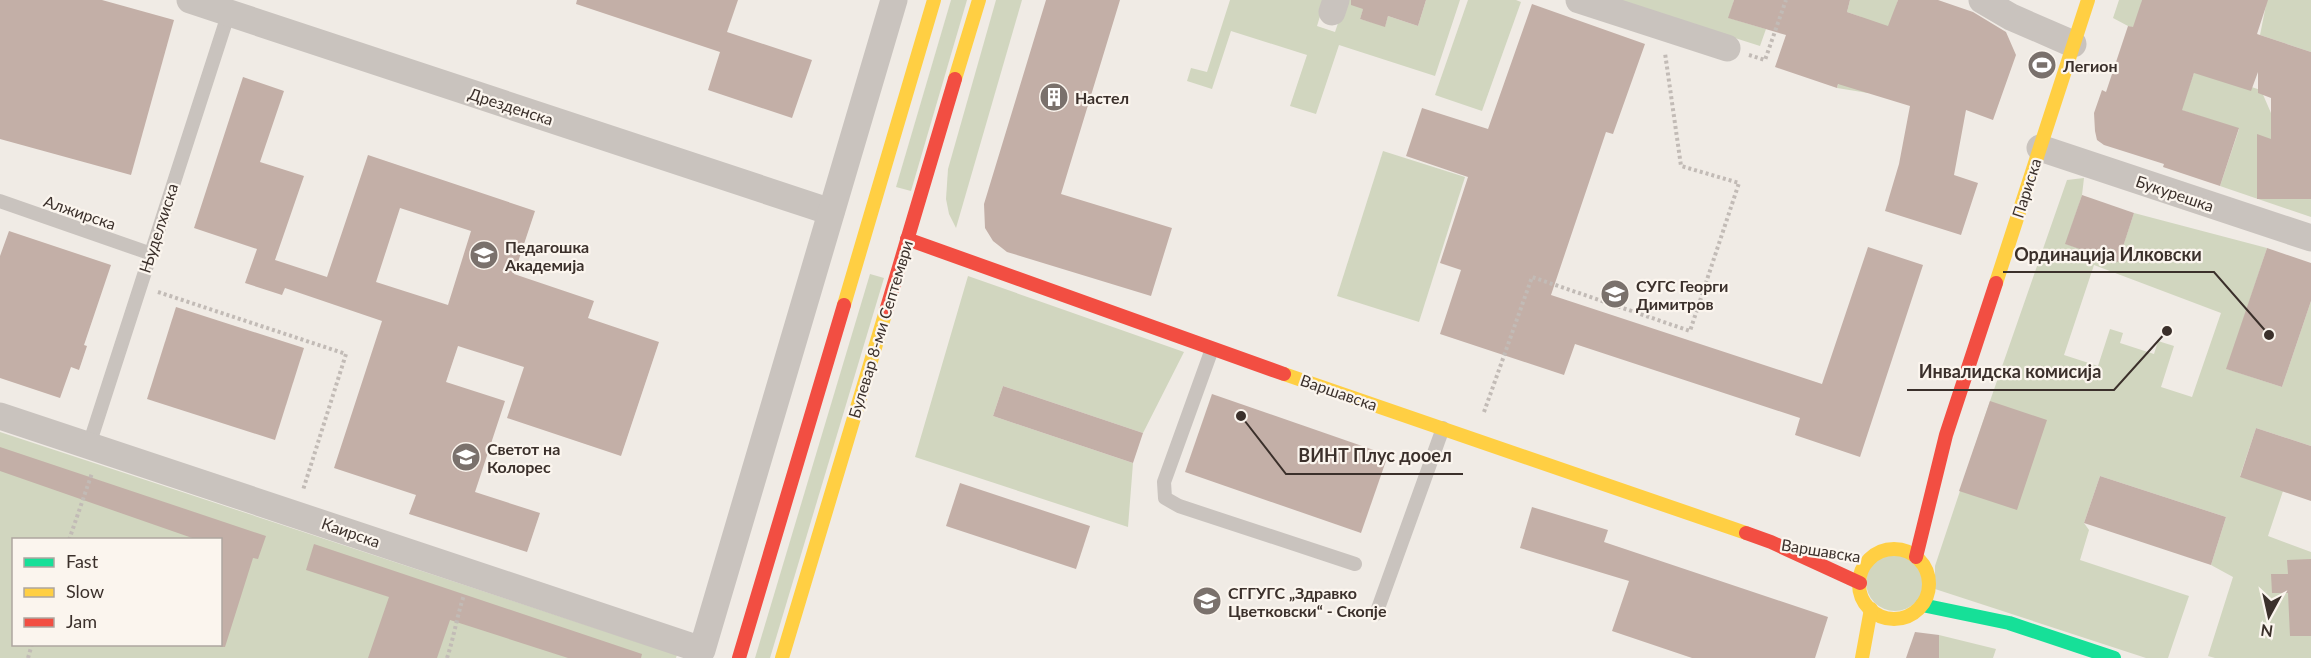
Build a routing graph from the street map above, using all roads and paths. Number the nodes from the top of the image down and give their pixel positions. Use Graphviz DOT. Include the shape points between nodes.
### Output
graph roads {
  1 [pos="894,0"];
  2 [pos="934,0"];
  3 [pos="979,0"];
  4 [pos="1580,0"];
  5 [pos="1786,0"];
  6 [pos="1982,0"];
  7 [pos="2088,0"];
  8 [pos="211,5"];
  9 [pos="1664,43"];
  10 [pos="2073,44"];
  11 [pos="1727,48"];
  12 [pos="2040,148"];
  13 [pos="886,162"];
  14 [pos="842,175"];
  15 [pos="0,201"];
  16 [pos="831,212"];
  17 [pos="2311,238"];
  18 [pos="907,239"];
  19 [pos="149,253"];
  20 [pos="139,286"];
  21 [pos="1212,349"];
  22 [pos="0,416"];
  23 [pos="769,425"];
  24 [pos="1443,428"];
  25 [pos="805,434"];
  26 [pos="1946,435"];
  27 [pos="1474,439"];
  28 [pos="94,447"];
  29 [pos="1913,507"];
  30 [pos="296,514"];
  31 [pos="70,538"];
  32 [pos="1771,542"];
  33 [pos="1827,551"];
  34 [pos="1916,557"];
  35 [pos="1355,564"];
  36 [pos="471,573"];
  37 [pos="1860,583"];
  38 [pos="1959,597"];
  39 [pos="1922,605"];
  40 [pos="1871,609"];
  41 [pos="1376,614"];
  42 [pos="2009,623"];
  43 [pos="2079,652"];
  44 [pos="447,658"];
  45 [pos="739,658"];
  46 [pos="782,658"];
  47 [pos="1862,658"];
  48 [pos="2114,658"];
  1 -- 14 [label="street"];
  2 -- 13 [label="street"];
  3 -- 18 [label="street, Булевар 8-ми Септември"];
  4 -- 11 [label="street"];
  5 -- 11 [label="path" via="1765,60"];
  6 -- 10 [label="street"];
  7 -- 10 [label="street, Париска"];
  8 -- 16 [label="street, Дрезденска"];
  8 -- 19 [label="lane, Њуделхиска"];
  9 -- 27 [label="path" via="1681,166 1739,183 1690,331 1532,277"];
  10 -- 12 [label="street, Париска"];
  12 -- 17 [label="street, Букурешка"];
  12 -- 26 [label="street, Париска"];
  13 -- 14 [label="street"];
  13 -- 25 [label="street"];
  14 -- 16 [label="street"];
  15 -- 19 [label="lane, Алжирска"];
  16 -- 23 [label="street"];
  18 -- 21 [label="street, Варшавска"];
  18 -- 46 [label="street, Булевар 8-ми Септември"];
  19 -- 20 [label="lane, Њуделхиска"];
  20 -- 28 [label="lane, Њуделхиска"];
  20 -- 30 [label="path" via="346,354"];
  21 -- 24 [label="street, Варшавска"];
  21 -- 35 [label="lane" via="1164,482 1165,498"];
  22 -- 28 [label="street, Каирска"];
  23 -- 25 [label="street"];
  23 -- 36 [label="street, Каирска" via="702,650"];
  24 -- 27 [label="street, Варшавска"];
  24 -- 41 [label="lane"];
  25 -- 45 [label="street"];
  26 -- 29 [label="street, Париска"];
  26 -- 34 [label="street, Париска"];
  27 -- 32 [label="street, Варшавска"];
  28 -- 30 [label="street, Каирска"];
  28 -- 31 [label="path"];
  30 -- 36 [label="street, Каирска"];
  32 -- 33 [label="street, Варшавска"];
  32 -- 37 [label="street, Варшавска"];
  34 -- 37 [label="street" via="1896,544 1865,558"];
  34 -- 39 [label="street" via="1934,584"];
  36 -- 44 [label="path"];
  37 -- 40 [label="street" via="1861,595"];
  38 -- 42 [label="street"];
  39 -- 40 [label="street" via="1893,623"];
  39 -- 42 [label="street"];
  40 -- 47 [label="street"];
  42 -- 43 [label="street"];
  43 -- 48 [label="street"];
}
